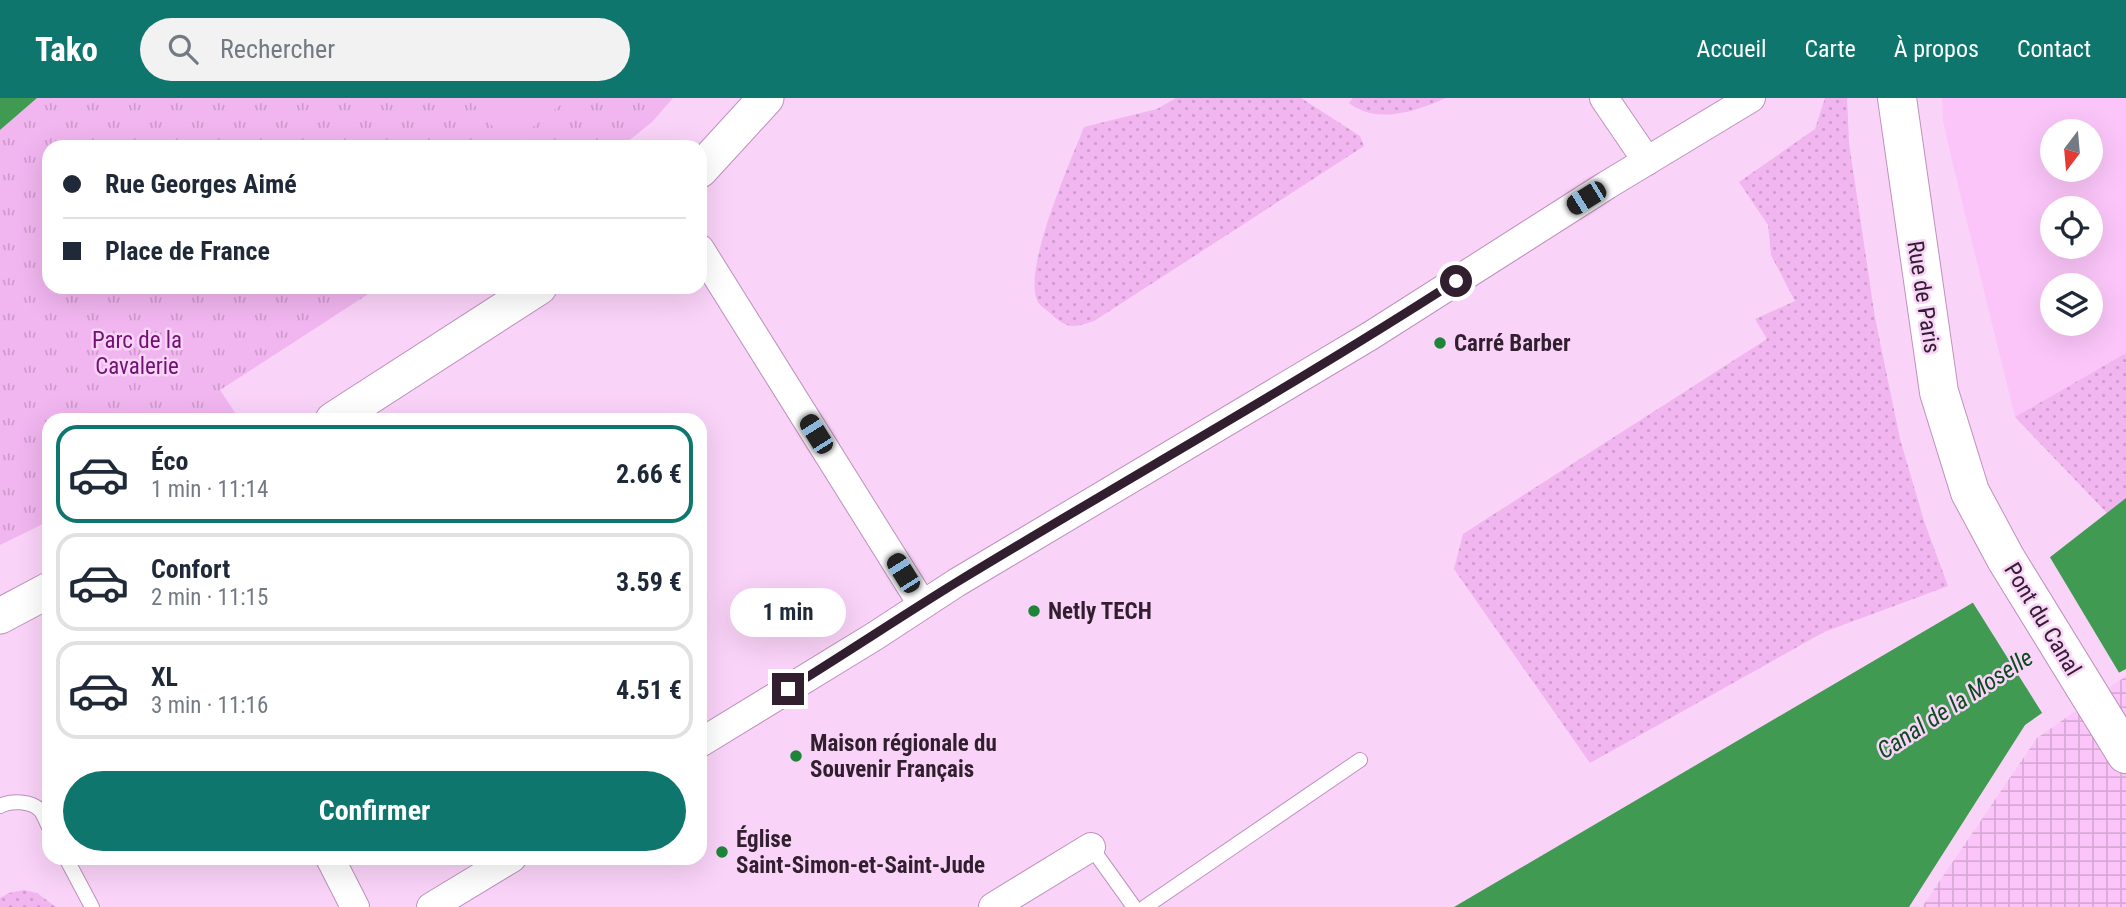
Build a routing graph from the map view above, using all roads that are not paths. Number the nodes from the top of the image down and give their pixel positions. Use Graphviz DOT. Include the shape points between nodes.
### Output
graph roads {
  1 [pos="766,98"];
  2 [pos="1604,98"];
  3 [pos="1751,98"];
  4 [pos="1897,98"];
  5 [pos="1647,161"];
  6 [pos="707,162"];
  7 [pos="707,260"];
  8 [pos="528,294"];
  9 [pos="344,413"];
  10 [pos="1970,492"];
  11 [pos="42,594"];
  12 [pos="922,604"];
  13 [pos="0,616"];
  14 [pos="707,739"];
  15 [pos="2123,749"];
  16 [pos="1360,760"];
  17 [pos="0,806"];
  18 [pos="42,814"];
  19 [pos="1091,847"];
  20 [pos="70,865"];
  21 [pos="334,865"];
  22 [pos="500,865"];
  23 [pos="92,907"];
  24 [pos="355,907"];
  25 [pos="431,907"];
  26 [pos="993,907"];
  27 [pos="1134,907"];
  28 [pos="1145,907"];
  1 -- 6 [label="street"];
  2 -- 5 [label="street"];
  3 -- 5 [label="street"];
  4 -- 10 [label="main road, Rue de Paris" via="1939,392"];
  5 -- 12 [label="street" via="1370,336"];
  7 -- 12 [label="street"];
  8 -- 9 [label="street"];
  10 -- 15 [label="main road, Pont du Canal"];
  11 -- 13 [label="street"];
  12 -- 14 [label="street"];
  16 -- 28 [label="lane"];
  17 -- 18 [label="lane" via="29,803"];
  19 -- 26 [label="street"];
  19 -- 27 [label="lane"];
  20 -- 23 [label="lane"];
  21 -- 24 [label="street"];
  22 -- 25 [label="street"];
}
